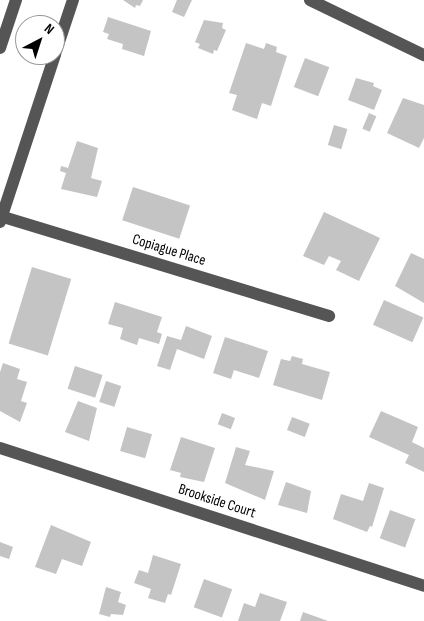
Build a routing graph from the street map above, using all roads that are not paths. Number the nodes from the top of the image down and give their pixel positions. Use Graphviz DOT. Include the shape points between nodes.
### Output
graph roads {
  1 [pos="16,0"];
  2 [pos="73,0"];
  3 [pos="310,0"];
  4 [pos="65,24"];
  5 [pos="0,48"];
  6 [pos="424,55"];
  7 [pos="51,65"];
  8 [pos="1,218"];
  9 [pos="329,316"];
  10 [pos="0,448"];
  11 [pos="424,586"];
  1 -- 5 [label="street"];
  2 -- 4 [label="street"];
  3 -- 6 [label="street"];
  7 -- 8 [label="street"];
  8 -- 9 [label="street, Copiague Place"];
  10 -- 11 [label="street, Brookside Court"];
}
